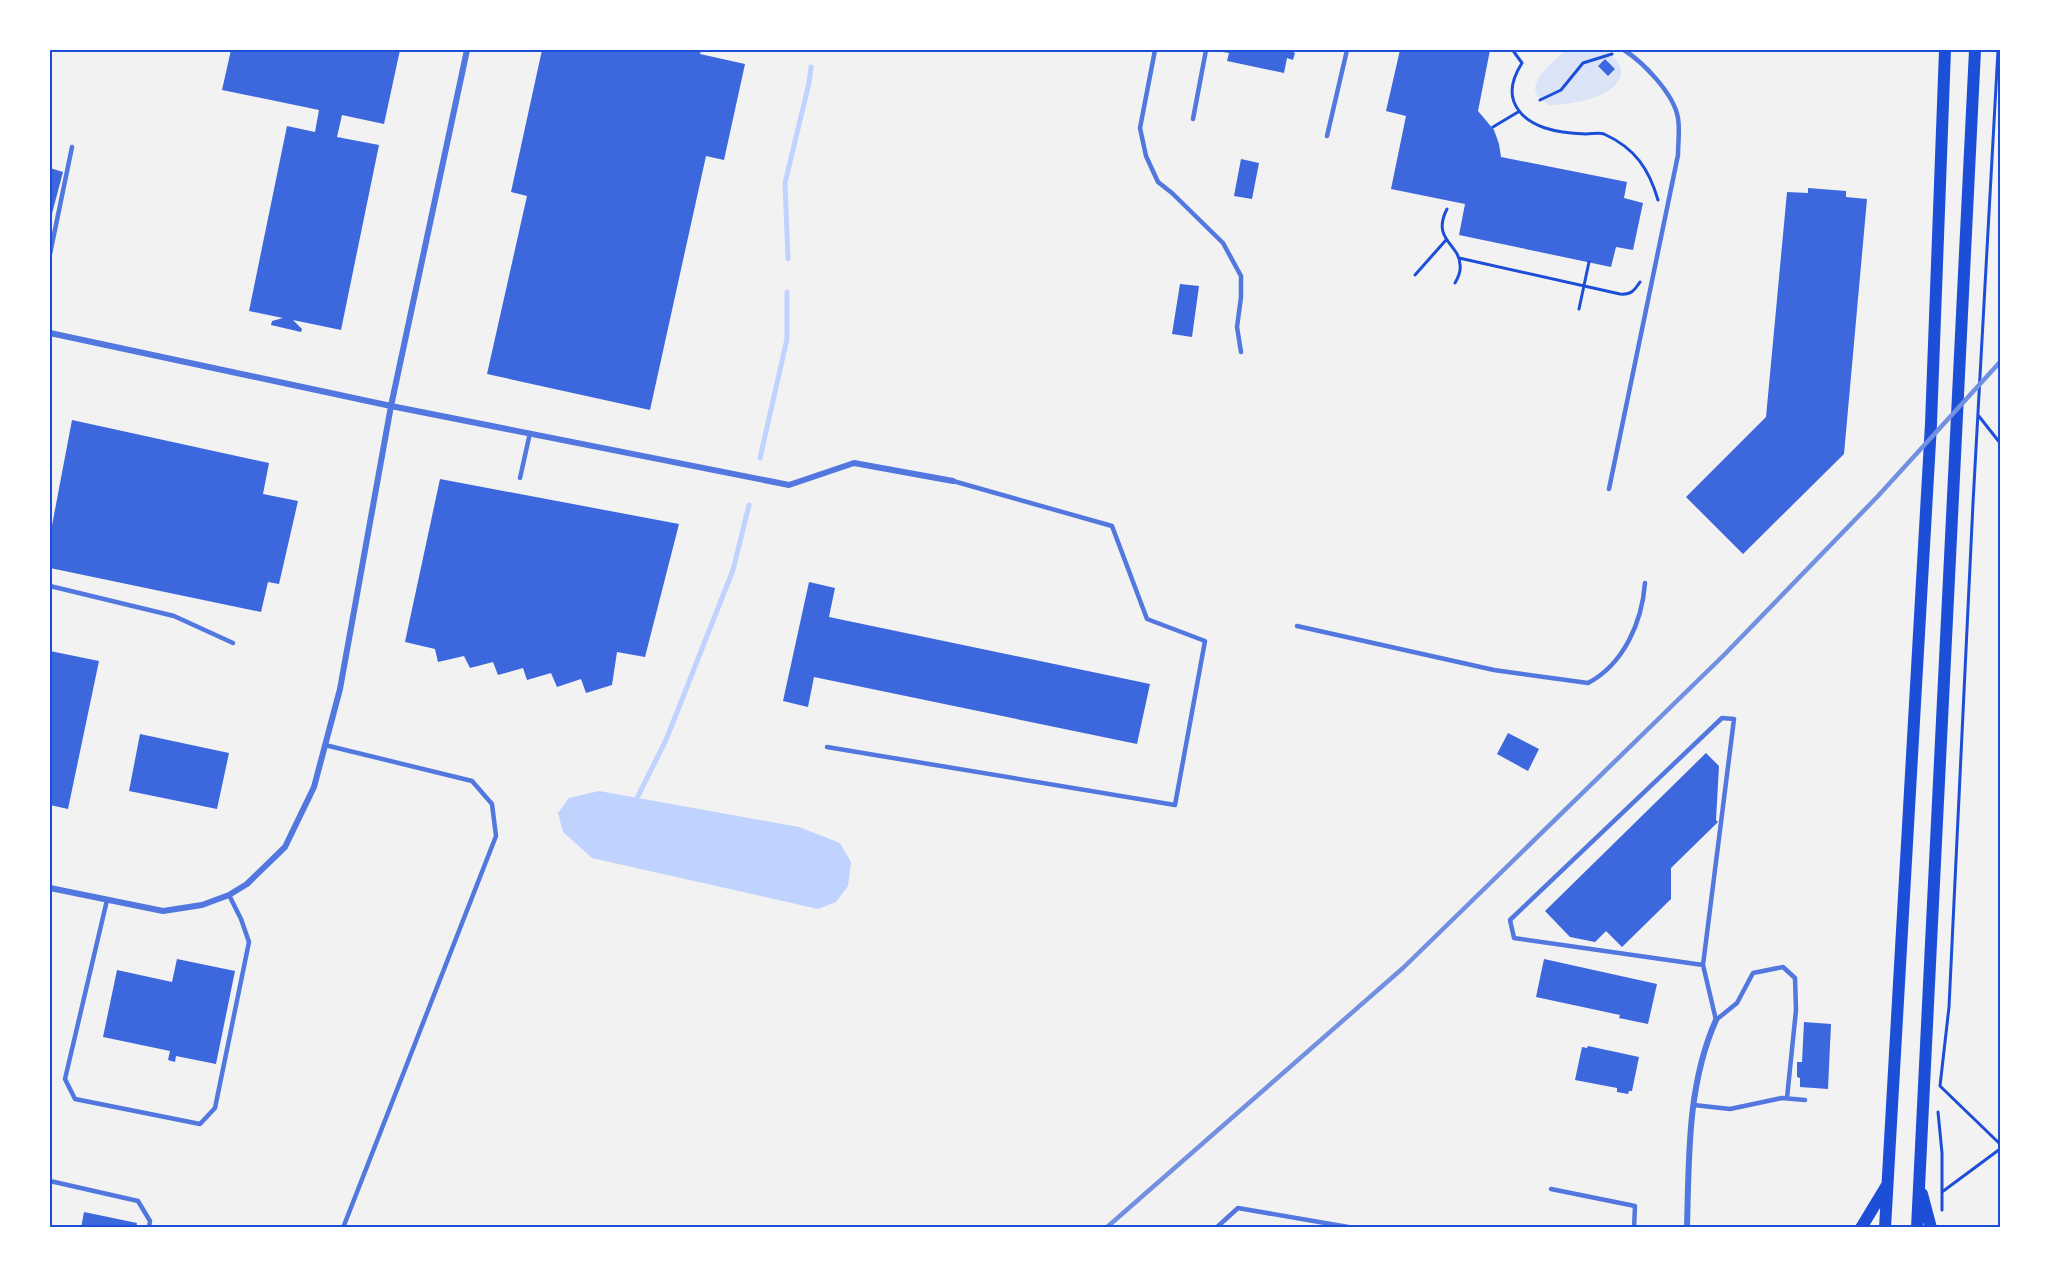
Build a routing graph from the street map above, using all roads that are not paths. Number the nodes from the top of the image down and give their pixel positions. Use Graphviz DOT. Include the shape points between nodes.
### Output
graph roads {
  1 [pos="468,50"];
  2 [pos="1155,50"];
  3 [pos="1206,50"];
  4 [pos="1347,50"];
  5 [pos="1624,50"];
  6 [pos="1946,50"];
  7 [pos="1975,50"];
  8 [pos="1193,118"];
  9 [pos="1327,136"];
  10 [pos="72,147"];
  11 [pos="50,254"];
  12 [pos="50,333"];
  13 [pos="1241,352"];
  14 [pos="391,406"];
  15 [pos="530,433"];
  16 [pos="519,478"];
  17 [pos="953,482"];
  18 [pos="1609,489"];
  19 [pos="1645,583"];
  20 [pos="50,586"];
  21 [pos="1297,626"];
  22 [pos="233,643"];
  23 [pos="325,745"];
  24 [pos="826,747"];
  25 [pos="50,888"];
  26 [pos="229,895"];
  27 [pos="107,900"];
  28 [pos="1703,965"];
  29 [pos="1716,1020"];
  30 [pos="1787,1098"];
  31 [pos="1805,1100"];
  32 [pos="1694,1105"];
  33 [pos="50,1181"];
  34 [pos="1889,1182"];
  35 [pos="1919,1182"];
  36 [pos="1551,1189"];
  37 [pos="149,1227"];
  38 [pos="343,1227"];
  39 [pos="1216,1227"];
  40 [pos="1354,1227"];
  41 [pos="1634,1227"];
  42 [pos="1687,1227"];
  43 [pos="1861,1227"];
  44 [pos="1885,1227"];
  45 [pos="1917,1227"];
  46 [pos="1931,1227"];
  1 -- 14 [label="street"];
  2 -- 13 [label="lane" via="1140,128 1146,156 1158,182 1223,243 1241,276 1237,327"];
  3 -- 8 [label="lane"];
  4 -- 9 [label="lane"];
  5 -- 18 [label="lane" via="1655,76 1669,98 1678,117 1678,155"];
  6 -- 34 [label="main road" via="1931,424"];
  7 -- 35 [label="main road"];
  10 -- 11 [label="lane"];
  12 -- 14 [label="street"];
  14 -- 15 [label="street"];
  14 -- 23 [label="street" via="340,688"];
  15 -- 16 [label="lane"];
  15 -- 17 [label="street" via="789,485 854,463"];
  17 -- 24 [label="lane" via="1112,526 1146,619 1205,641 1175,805"];
  19 -- 21 [label="lane" via="1634,632 1626,647 1600,677 1588,683 1494,670"];
  20 -- 22 [label="lane" via="174,616"];
  23 -- 26 [label="street" via="314,787 285,847 247,884"];
  23 -- 38 [label="lane" via="472,781 492,804 496,836"];
  25 -- 27 [label="street"];
  26 -- 27 [label="street" via="163,912"];
  26 -- 27 [label="lane" via="249,942 215,1108 200,1124 75,1099 65,1079"];
  28 -- 28 [label="lane" via="1722,821 1734,719 1722,718 1510,920 1514,938"];
  28 -- 29 [label="lane"];
  29 -- 30 [label="lane" via="1737,1003 1752,973 1783,967 1795,978 1797,1010"];
  29 -- 32 [label="street" via="1706,1043"];
  30 -- 31 [label="lane"];
  30 -- 32 [label="lane" via="1730,1109"];
  32 -- 42 [label="street"];
  33 -- 37 [label="lane" via="138,1201 150,1221"];
  34 -- 43 [label="main road"];
  34 -- 44 [label="main road"];
  35 -- 45 [label="main road"];
  35 -- 46 [label="main road"];
  36 -- 41 [label="lane" via="1635,1206"];
  39 -- 40 [label="lane" via="1238,1208"];
}
